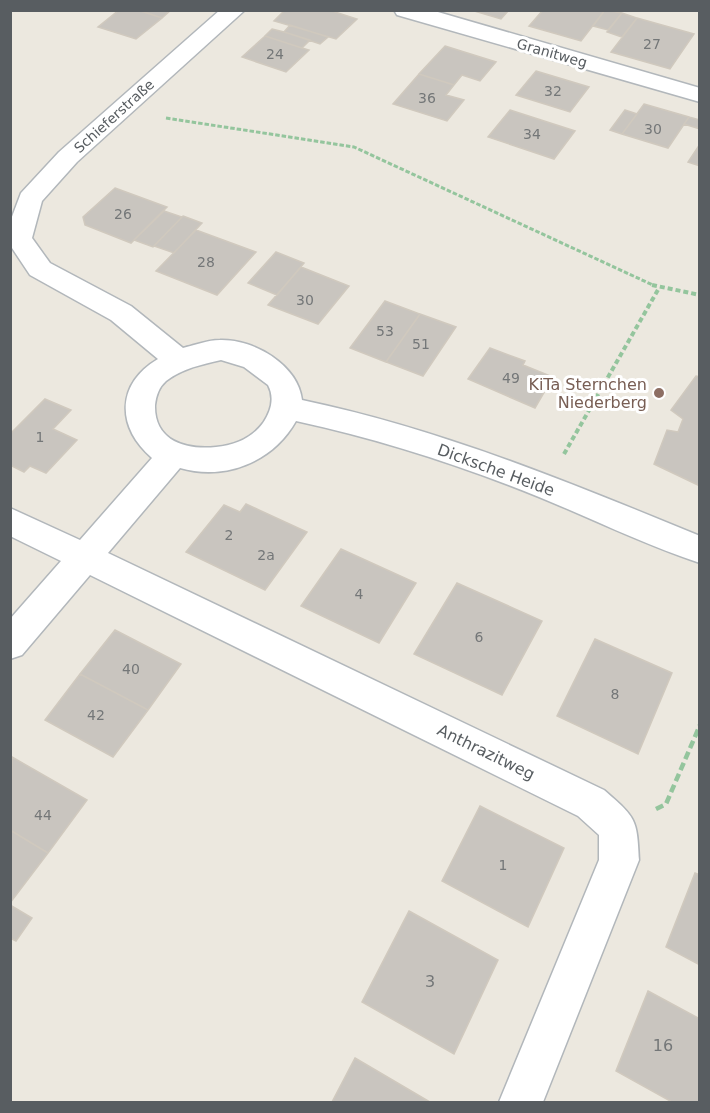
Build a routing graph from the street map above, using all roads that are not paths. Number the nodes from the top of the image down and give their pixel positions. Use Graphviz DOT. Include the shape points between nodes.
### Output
graph roads {
  1 [pos="234,10"];
  2 [pos="405,10"];
  3 [pos="699,95"];
  4 [pos="14,239"];
  5 [pos="176,358"];
  6 [pos="287,408"];
  7 [pos="173,455"];
  8 [pos="10,521"];
  9 [pos="699,550"];
  10 [pos="84,557"];
  11 [pos="10,645"];
  12 [pos="521,1102"];
  1 -- 4 [label="street, Schieferstraße" via="68,157 30,199"];
  2 -- 3 [label="street, Granitweg"];
  4 -- 5 [label="street, Schieferstraße" via="40,269 122,313"];
  5 -- 6 [label="street" via="198,351 221,350 263,361 278,374"];
  5 -- 7 [label="street" via="149,379 137,407 141,426 153,442"];
  6 -- 7 [label="street" via="280,425 266,441 246,453 205,460"];
  6 -- 9 [label="street, Dicksche Heide" via="333,417 491,464"];
  7 -- 10 [label="street"];
  8 -- 10 [label="street, Anthrazitweg"];
  10 -- 11 [label="street"];
  10 -- 12 [label="street, Anthrazitweg" via="591,803 618,827 619,860"];
}
